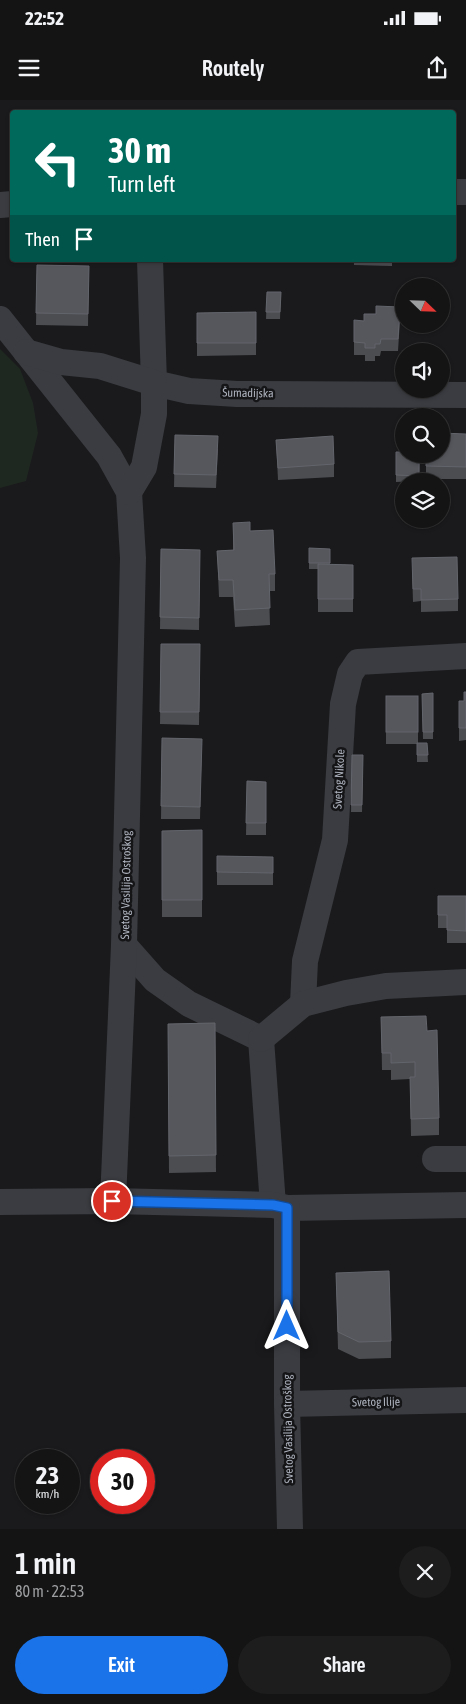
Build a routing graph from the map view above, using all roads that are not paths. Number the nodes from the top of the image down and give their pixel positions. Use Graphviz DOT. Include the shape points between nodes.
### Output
graph roads {
  1 [pos="150,262"];
  2 [pos="0,319"];
  3 [pos="26,352"];
  4 [pos="154,383"];
  5 [pos="466,395"];
  6 [pos="130,492"];
  7 [pos="466,656"];
  8 [pos="124,944"];
  9 [pos="466,982"];
  10 [pos="303,1004"];
  11 [pos="260,1040"];
  12 [pos="435,1159"];
  13 [pos="466,1159"];
  14 [pos="112,1201"];
  15 [pos="0,1202"];
  16 [pos="466,1205"];
  17 [pos="280,1206"];
  18 [pos="466,1400"];
  19 [pos="287,1404"];
  20 [pos="290,1529"];
  1 -- 4 [label="street"];
  2 -- 3 [label="street"];
  3 -- 4 [label="street, Šumadijska" via="61,362 100,366"];
  3 -- 6 [label="street" via="109,456"];
  4 -- 5 [label="street, Šumadijska" via="188,391 236,394"];
  4 -- 6 [label="street" via="154,414 144,467"];
  6 -- 8 [label="street, Svetog Vasilija Ostroškog" via="133,558"];
  7 -- 10 [label="street, Svetog Nikole" via="358,662 350,674 343,704 335,840 305,961"];
  8 -- 11 [label="street, Svetog Vasilija Ostroškog" via="155,980 189,1004"];
  8 -- 14 [label="street"];
  9 -- 10 [label="street" via="386,986"];
  10 -- 11 [label="street"];
  11 -- 17 [label="street, Svetog Vasilija Ostroškog"];
  12 -- 13 [label="street"];
  14 -- 15 [label="street"];
  14 -- 17 [label="street"];
  16 -- 17 [label="street"];
  17 -- 19 [label="street, Svetog Vasilija Ostroškog"];
  18 -- 19 [label="street, Svetog Ilije"];
  19 -- 20 [label="street, Svetog Vasilija Ostroškog"];
}
